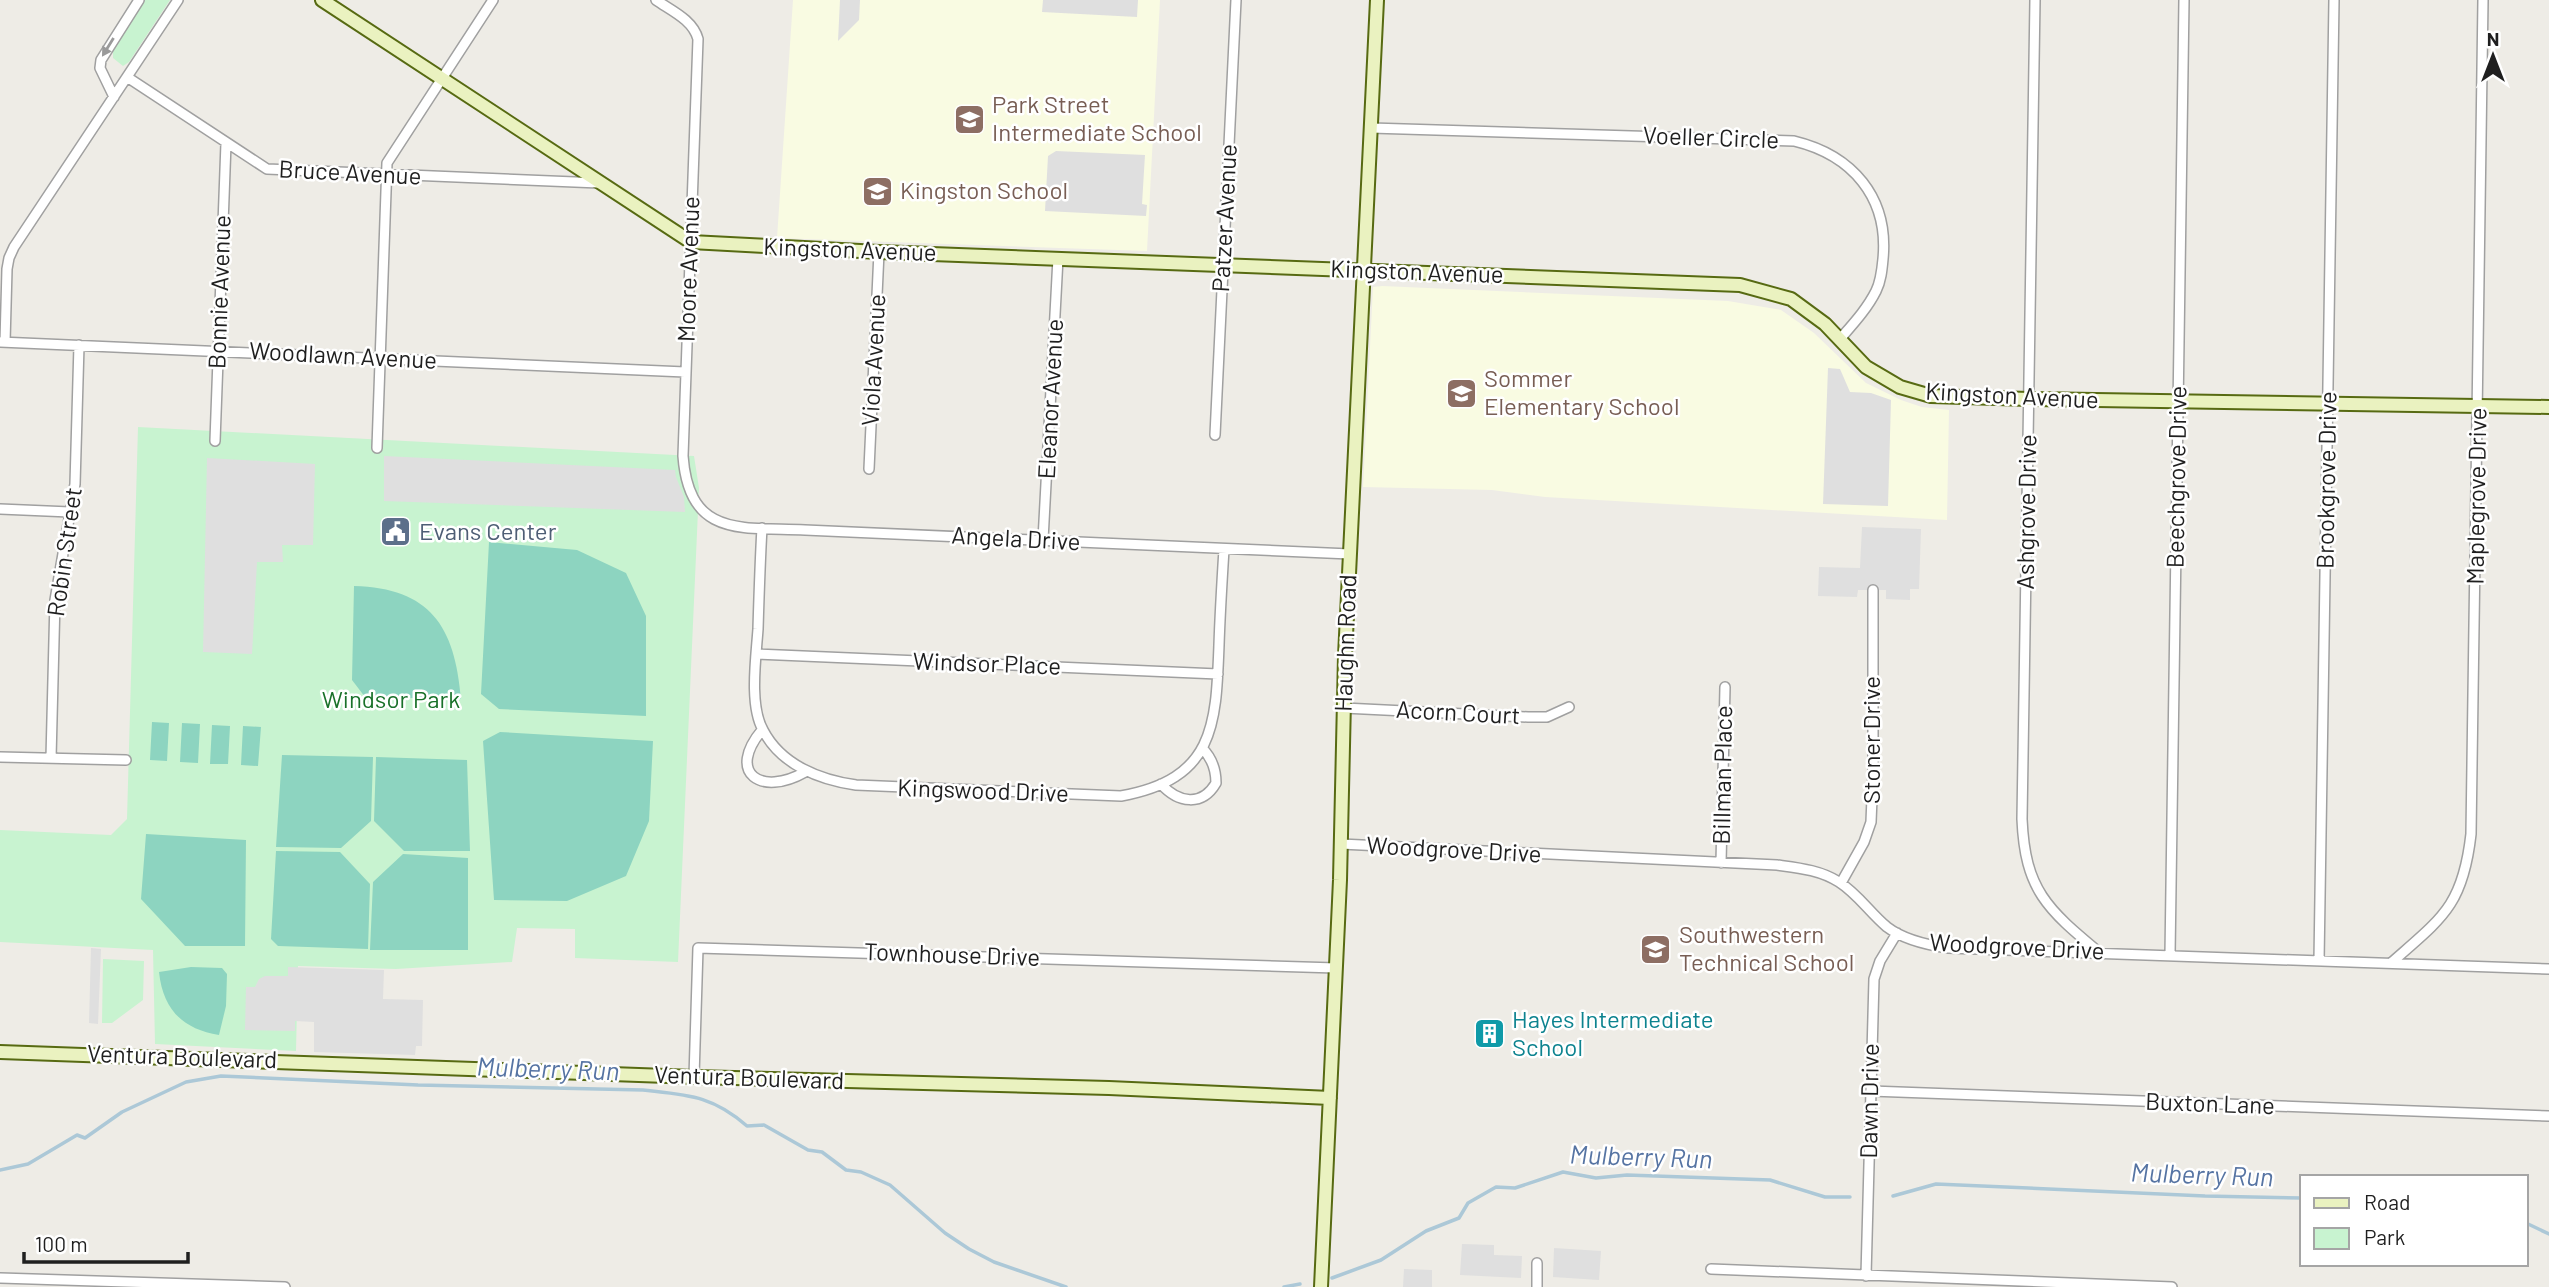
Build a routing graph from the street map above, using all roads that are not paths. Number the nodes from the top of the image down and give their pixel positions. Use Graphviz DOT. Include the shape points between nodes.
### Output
graph roads {
  1 [pos="139,0"];
  2 [pos="178,0"];
  3 [pos="322,0"];
  4 [pos="493,0"];
  5 [pos="656,0"];
  6 [pos="1236,0"];
  7 [pos="1377,0"];
  8 [pos="2035,0"];
  9 [pos="2185,0"];
  10 [pos="2334,0"];
  11 [pos="2483,0"];
  12 [pos="127,78"];
  13 [pos="442,79"];
  14 [pos="114,97"];
  15 [pos="1371,128"];
  16 [pos="226,144"];
  17 [pos="387,175"];
  18 [pos="601,183"];
  19 [pos="691,242"];
  20 [pos="879,252"];
  21 [pos="1058,258"];
  22 [pos="1223,265"];
  23 [pos="1364,270"];
  24 [pos="1840,339"];
  25 [pos="3,342"];
  26 [pos="79,345"];
  27 [pos="219,351"];
  28 [pos="380,358"];
  29 [pos="685,372"];
  30 [pos="2029,399"];
  31 [pos="2178,401"];
  32 [pos="2328,404"];
  33 [pos="2478,405"];
  34 [pos="2549,407"];
  35 [pos="1215,436"];
  36 [pos="215,441"];
  37 [pos="377,448"];
  38 [pos="869,469"];
  39 [pos="692,498"];
  40 [pos="0,509"];
  41 [pos="71,512"];
  42 [pos="762,528"];
  43 [pos="1043,540"];
  44 [pos="1224,549"];
  45 [pos="1350,554"];
  46 [pos="1873,590"];
  47 [pos="756,653"];
  48 [pos="1218,674"];
  49 [pos="1725,687"];
  50 [pos="1569,707"];
  51 [pos="1344,708"];
  52 [pos="762,730"];
  53 [pos="1202,748"];
  54 [pos="0,757"];
  55 [pos="51,758"];
  56 [pos="125,760"];
  57 [pos="805,772"];
  58 [pos="1161,784"];
  59 [pos="1341,844"];
  60 [pos="1721,863"];
  61 [pos="1841,883"];
  62 [pos="1897,933"];
  63 [pos="2100,953"];
  64 [pos="2170,955"];
  65 [pos="2319,961"];
  66 [pos="2391,963"];
  67 [pos="1336,968"];
  68 [pos="2549,969"];
  69 [pos="0,1052"];
  70 [pos="694,1077"];
  71 [pos="1871,1091"];
  72 [pos="1330,1098"];
  73 [pos="2549,1116"];
  74 [pos="1537,1263"];
  75 [pos="1711,1269"];
  76 [pos="1866,1276"];
  77 [pos="0,1278"];
  78 [pos="285,1287"];
  79 [pos="1321,1287"];
  80 [pos="1537,1287"];
  81 [pos="2172,1287"];
  1 -- 14 [label="street, one-way" via="101,60 101,71"];
  2 -- 12 [label="street"];
  3 -- 13 [label="street"];
  4 -- 13 [label="street"];
  5 -- 19 [label="street, Moore Avenue" via="690,23 698,39"];
  6 -- 22 [label="street, Patzer Avenue"];
  7 -- 15 [label="street, Haughn Road"];
  8 -- 30 [label="street, Ashgrove Drive"];
  9 -- 31 [label="street, Beechgrove Drive"];
  10 -- 32 [label="street, Brookgrove Drive"];
  11 -- 33 [label="street, Maplegrove Drive"];
  12 -- 14 [label="street"];
  12 -- 16 [label="street, Bruce Avenue"];
  13 -- 17 [label="street" via="387,163"];
  13 -- 18 [label="street"];
  14 -- 25 [label="street" via="9,258"];
  15 -- 23 [label="street, Haughn Road"];
  15 -- 24 [label="street, Voeller Circle" via="1794,141 1826,152 1861,179 1884,228 1876,291"];
  16 -- 17 [label="street, Bruce Avenue" via="277,171"];
  16 -- 27 [label="street, Bonnie Avenue"];
  17 -- 18 [label="street, Bruce Avenue"];
  17 -- 28 [label="street"];
  18 -- 19 [label="street"];
  19 -- 20 [label="street, Kingston Avenue"];
  19 -- 29 [label="street, Moore Avenue"];
  20 -- 21 [label="street, Kingston Avenue"];
  20 -- 38 [label="street, Viola Avenue"];
  21 -- 22 [label="street, Kingston Avenue"];
  21 -- 43 [label="street, Eleanor Avenue"];
  22 -- 23 [label="street, Kingston Avenue"];
  22 -- 35 [label="street, Patzer Avenue"];
  23 -- 24 [label="street, Kingston Avenue" via="1740,285 1791,299"];
  23 -- 45 [label="street, Haughn Road"];
  24 -- 30 [label="street, Kingston Avenue" via="1867,367 1900,387 1953,398"];
  25 -- 26 [label="street, Woodlawn Avenue"];
  26 -- 27 [label="street, Woodlawn Avenue"];
  26 -- 41 [label="street, Robin Street"];
  27 -- 28 [label="street, Woodlawn Avenue"];
  27 -- 36 [label="street, Bonnie Avenue"];
  28 -- 29 [label="street, Woodlawn Avenue"];
  28 -- 37 [label="street"];
  29 -- 39 [label="street, Moore Avenue" via="683,456"];
  30 -- 31 [label="street, Kingston Avenue"];
  30 -- 63 [label="street, Ashgrove Drive" via="2023,849 2031,878 2046,904"];
  31 -- 32 [label="street, Kingston Avenue"];
  31 -- 64 [label="street, Beechgrove Drive"];
  32 -- 33 [label="street, Kingston Avenue"];
  32 -- 65 [label="street, Brookgrove Drive"];
  33 -- 34 [label="street, Kingston Avenue"];
  33 -- 66 [label="street, Maplegrove Drive" via="2469,852 2457,895 2448,909"];
  39 -- 42 [label="street, Angela Drive" via="720,522"];
  40 -- 41 [label="street"];
  41 -- 55 [label="street, Robin Street" via="55,600"];
  42 -- 43 [label="street, Angela Drive"];
  42 -- 47 [label="street"];
  43 -- 44 [label="street, Angela Drive"];
  44 -- 45 [label="street, Angela Drive"];
  44 -- 48 [label="street, Kingswood Drive"];
  45 -- 51 [label="street, Haughn Road"];
  46 -- 61 [label="street, Stoner Drive" via="1872,814 1869,831"];
  47 -- 48 [label="street, Windsor Place"];
  47 -- 52 [label="street"];
  48 -- 53 [label="street, Kingswood Drive" via="1216,711"];
  49 -- 60 [label="street, Billman Place"];
  50 -- 51 [label="street, Acorn Court" via="1547,717"];
  51 -- 59 [label="street, Haughn Road"];
  52 -- 57 [label="street, Kingswood Drive"];
  52 -- 57 [label="street" via="749,753 748,768 753,776 772,783"];
  53 -- 58 [label="street, Kingswood Drive" via="1180,773"];
  53 -- 58 [label="street" via="1216,774 1216,783 1207,795 1192,801 1169,793"];
  54 -- 55 [label="street"];
  55 -- 56 [label="street"];
  57 -- 58 [label="street, Kingswood Drive" via="856,785 1100,796 1142,792"];
  59 -- 60 [label="street, Woodgrove Drive"];
  59 -- 67 [label="street, Haughn Road"];
  60 -- 61 [label="street, Woodgrove Drive" via="1805,868"];
  61 -- 62 [label="street, Woodgrove Drive"];
  62 -- 63 [label="street, Woodgrove Drive" via="1948,948"];
  62 -- 71 [label="street, Dawn Drive" via="1874,979"];
  63 -- 64 [label="street, Woodgrove Drive"];
  64 -- 65 [label="street, Woodgrove Drive"];
  65 -- 66 [label="street, Woodgrove Drive"];
  66 -- 68 [label="street, Woodgrove Drive"];
  67 -- 70 [label="street, Townhouse Drive" via="698,948"];
  67 -- 72 [label="street, Haughn Road"];
  69 -- 70 [label="street, Ventura Boulevard"];
  70 -- 72 [label="street, Ventura Boulevard"];
  71 -- 73 [label="street, Buxton Lane"];
  71 -- 76 [label="street, Dawn Drive"];
  72 -- 79 [label="street, Haughn Road"];
  74 -- 80 [label="street"];
  75 -- 76 [label="street"];
  76 -- 81 [label="street"];
  77 -- 78 [label="street"];
}
